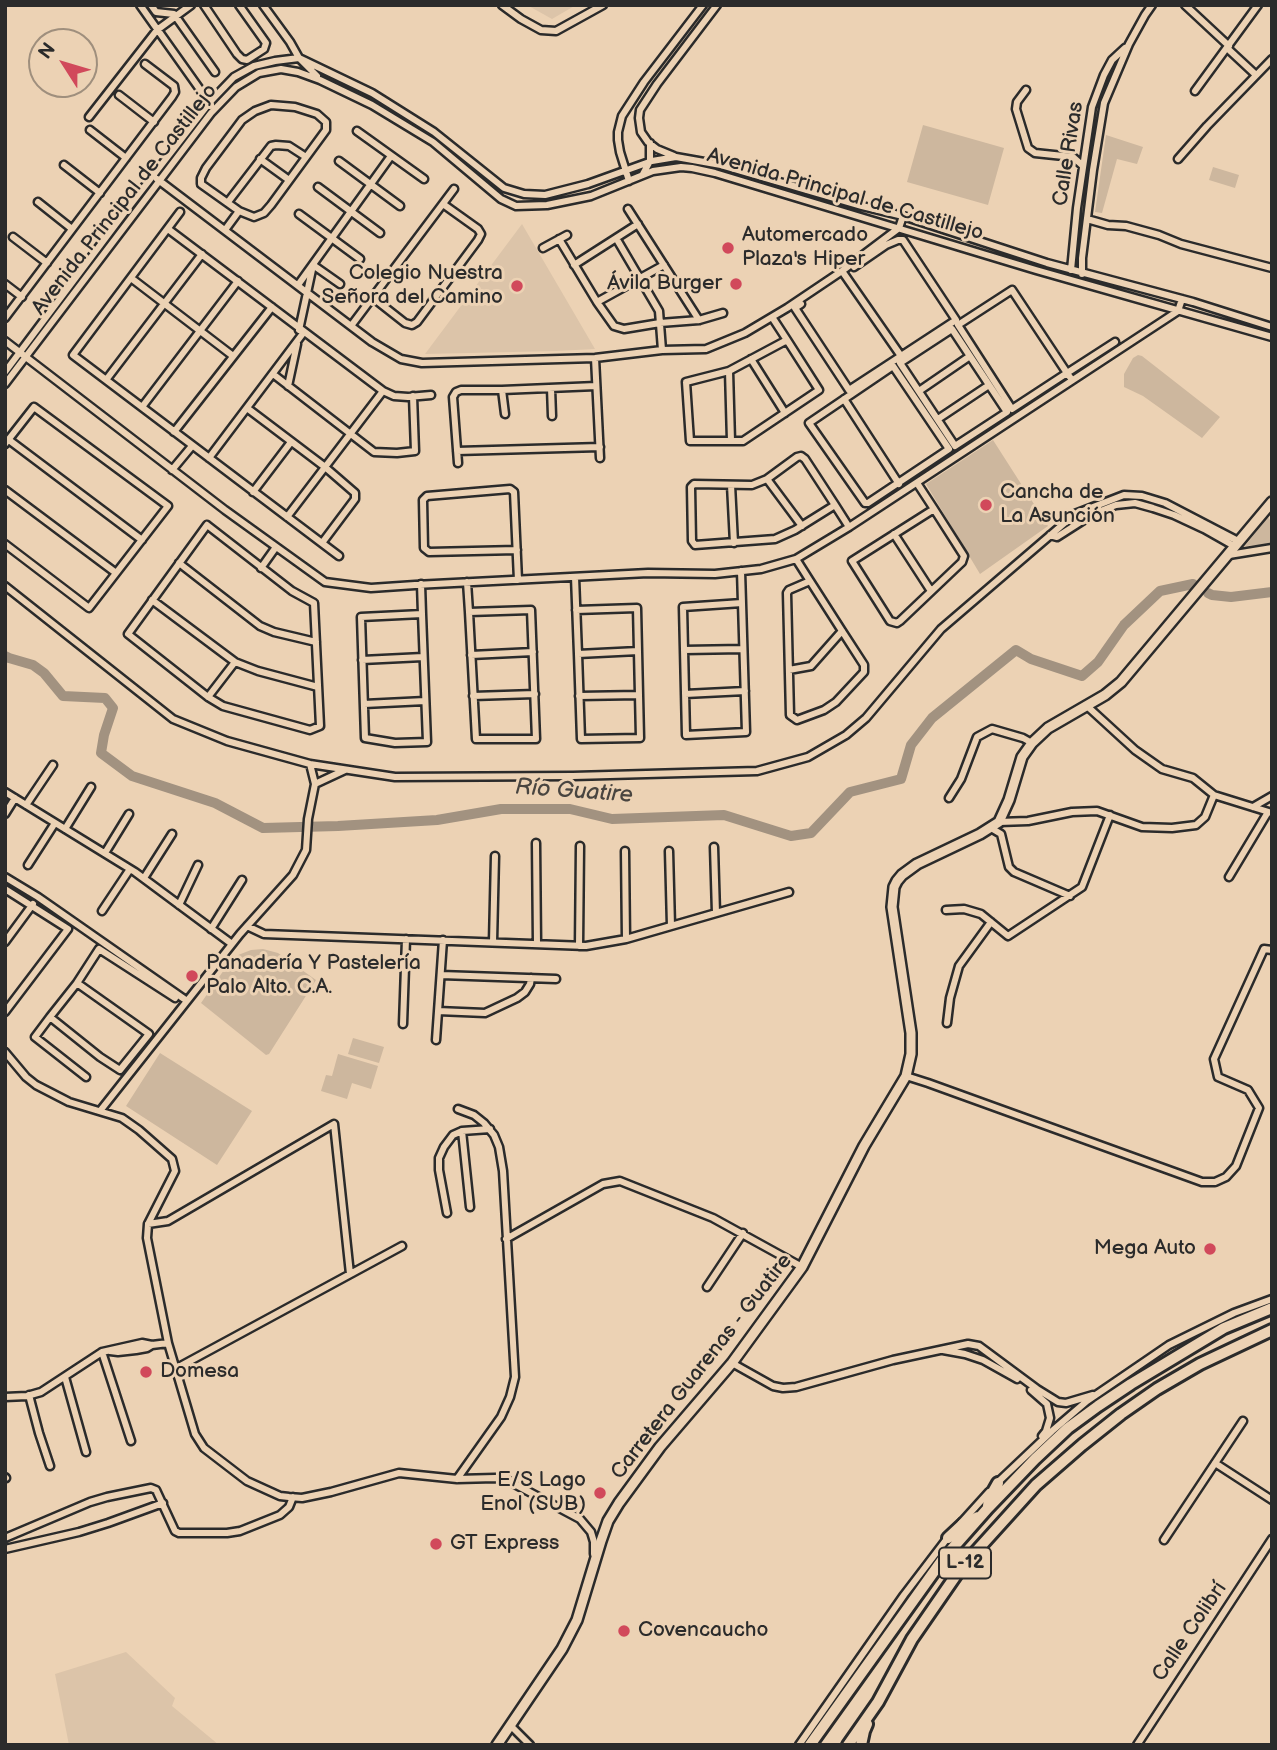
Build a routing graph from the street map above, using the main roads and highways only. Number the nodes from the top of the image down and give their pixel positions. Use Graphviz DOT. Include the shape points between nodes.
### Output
graph roads {
  1 [pos="1272,502"];
  2 [pos="1272,1308"];
  3 [pos="1272,1330"];
  4 [pos="998,1483"];
  5 [pos="984,1512"];
  6 [pos="948,1538"];
  7 [pos="878,1702"];
  8 [pos="497,1745"];
  9 [pos="810,1745"];
  10 [pos="848,1745"];
  11 [pos="861,1745"];
  1 -- 8 [label="main road, Carretera Guarenas - Guatire" via="1121,682 1032,743 1022,757 1007,807 995,825 902,874 894,887 892,907 911,1033 905,1076 802,1267 732,1363 660,1447 608,1521 578,1620"];
  2 -- 5 [label="highway, L-12" via="1192,1346 1098,1406"];
  3 -- 7 [label="highway, L-12" via="1157,1389 1111,1421 1036,1485 961,1568 912,1639"];
  4 -- 5 [label="highway"];
  5 -- 6 [label="highway"];
  5 -- 9 [label="highway, L-12" via="943,1559"];
  7 -- 10 [label="highway, L-12"];
  7 -- 11 [label="highway"];
}
